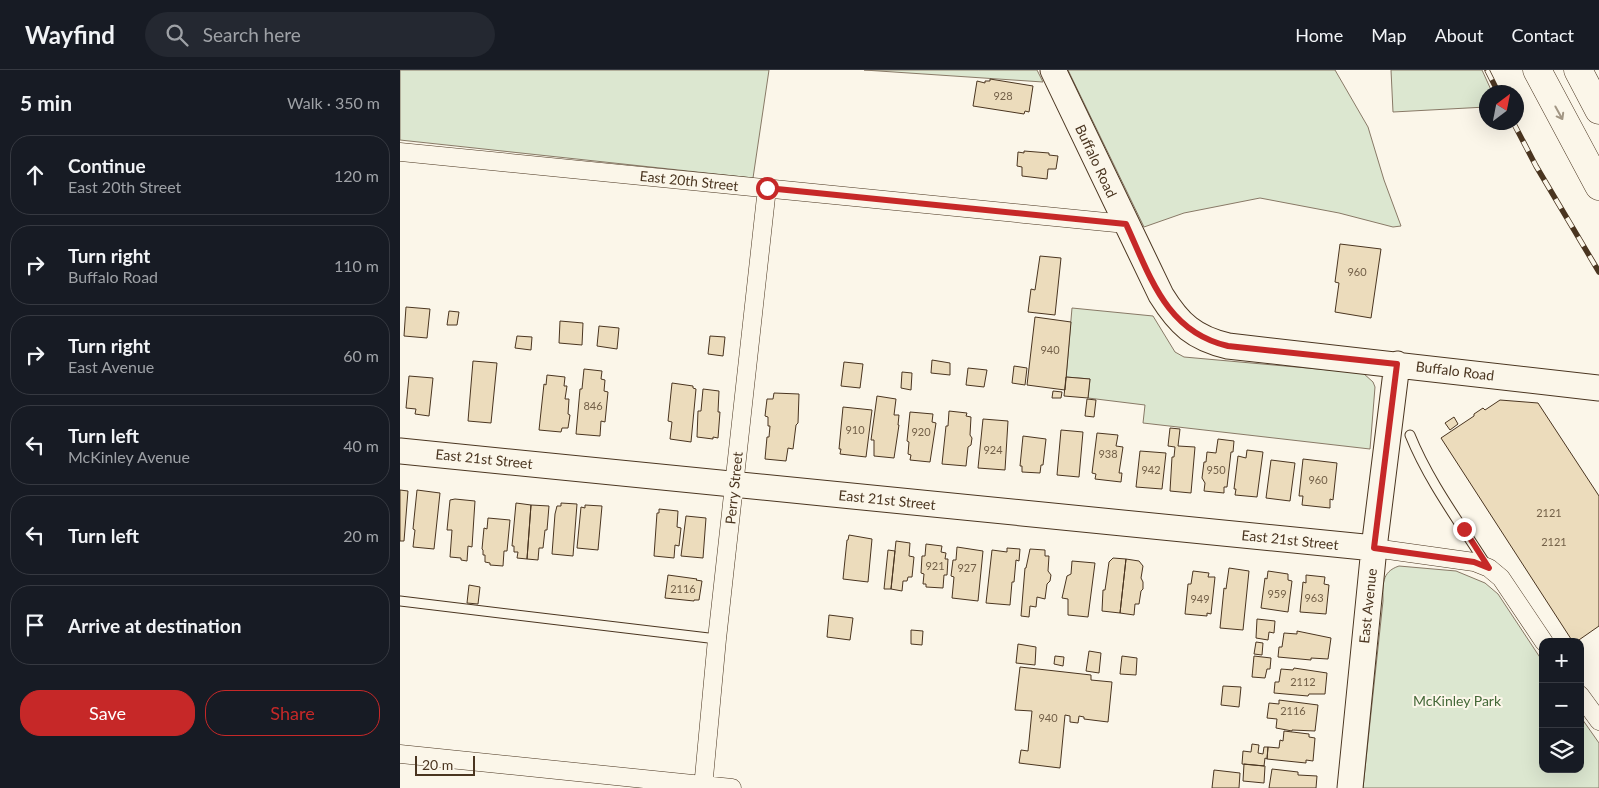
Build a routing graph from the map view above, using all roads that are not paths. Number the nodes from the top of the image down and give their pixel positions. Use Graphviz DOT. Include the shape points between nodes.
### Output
graph roads {
  1 [pos="1053,70"];
  2 [pos="1536,70"];
  3 [pos="1578,70"];
  4 [pos="1599,110"];
  5 [pos="400,152"];
  6 [pos="1599,186"];
  7 [pos="767,188"];
  8 [pos="1126,224"];
  9 [pos="1397,364"];
  10 [pos="1599,388"];
  11 [pos="1410,435"];
  12 [pos="400,451"];
  13 [pos="734,484"];
  14 [pos="1374,548"];
  15 [pos="1489,568"];
  16 [pos="400,601"];
  17 [pos="1541,638"];
  18 [pos="717,639"];
  19 [pos="1584,700"];
  20 [pos="1599,721"];
  21 [pos="400,754"];
  22 [pos="703,787"];
  23 [pos="732,788"];
  24 [pos="1350,788"];
  1 -- 8 [label="street, Buffalo Road"];
  2 -- 6 [label="highway, one-way"];
  3 -- 4 [label="highway"];
  5 -- 7 [label="street, East 20th Street"];
  7 -- 8 [label="street, East 20th Street"];
  7 -- 13 [label="street, Perry Street"];
  8 -- 9 [label="street, Buffalo Road" via="1174,316 1199,336 1228,346"];
  9 -- 10 [label="street, Buffalo Road"];
  9 -- 14 [label="street, East Avenue"];
  11 -- 15 [label="lane" via="1447,505"];
  12 -- 13 [label="street, East 21st Street"];
  13 -- 14 [label="street, East 21st Street"];
  13 -- 18 [label="street, Perry Street"];
  14 -- 15 [label="street" via="1474,562"];
  14 -- 24 [label="street, East Avenue"];
  15 -- 17 [label="street" via="1501,578"];
  16 -- 18 [label="lane"];
  18 -- 22 [label="street, Perry Street"];
  19 -- 20 [label="street"];
  21 -- 22 [label="street"];
  22 -- 23 [label="street"];
}
